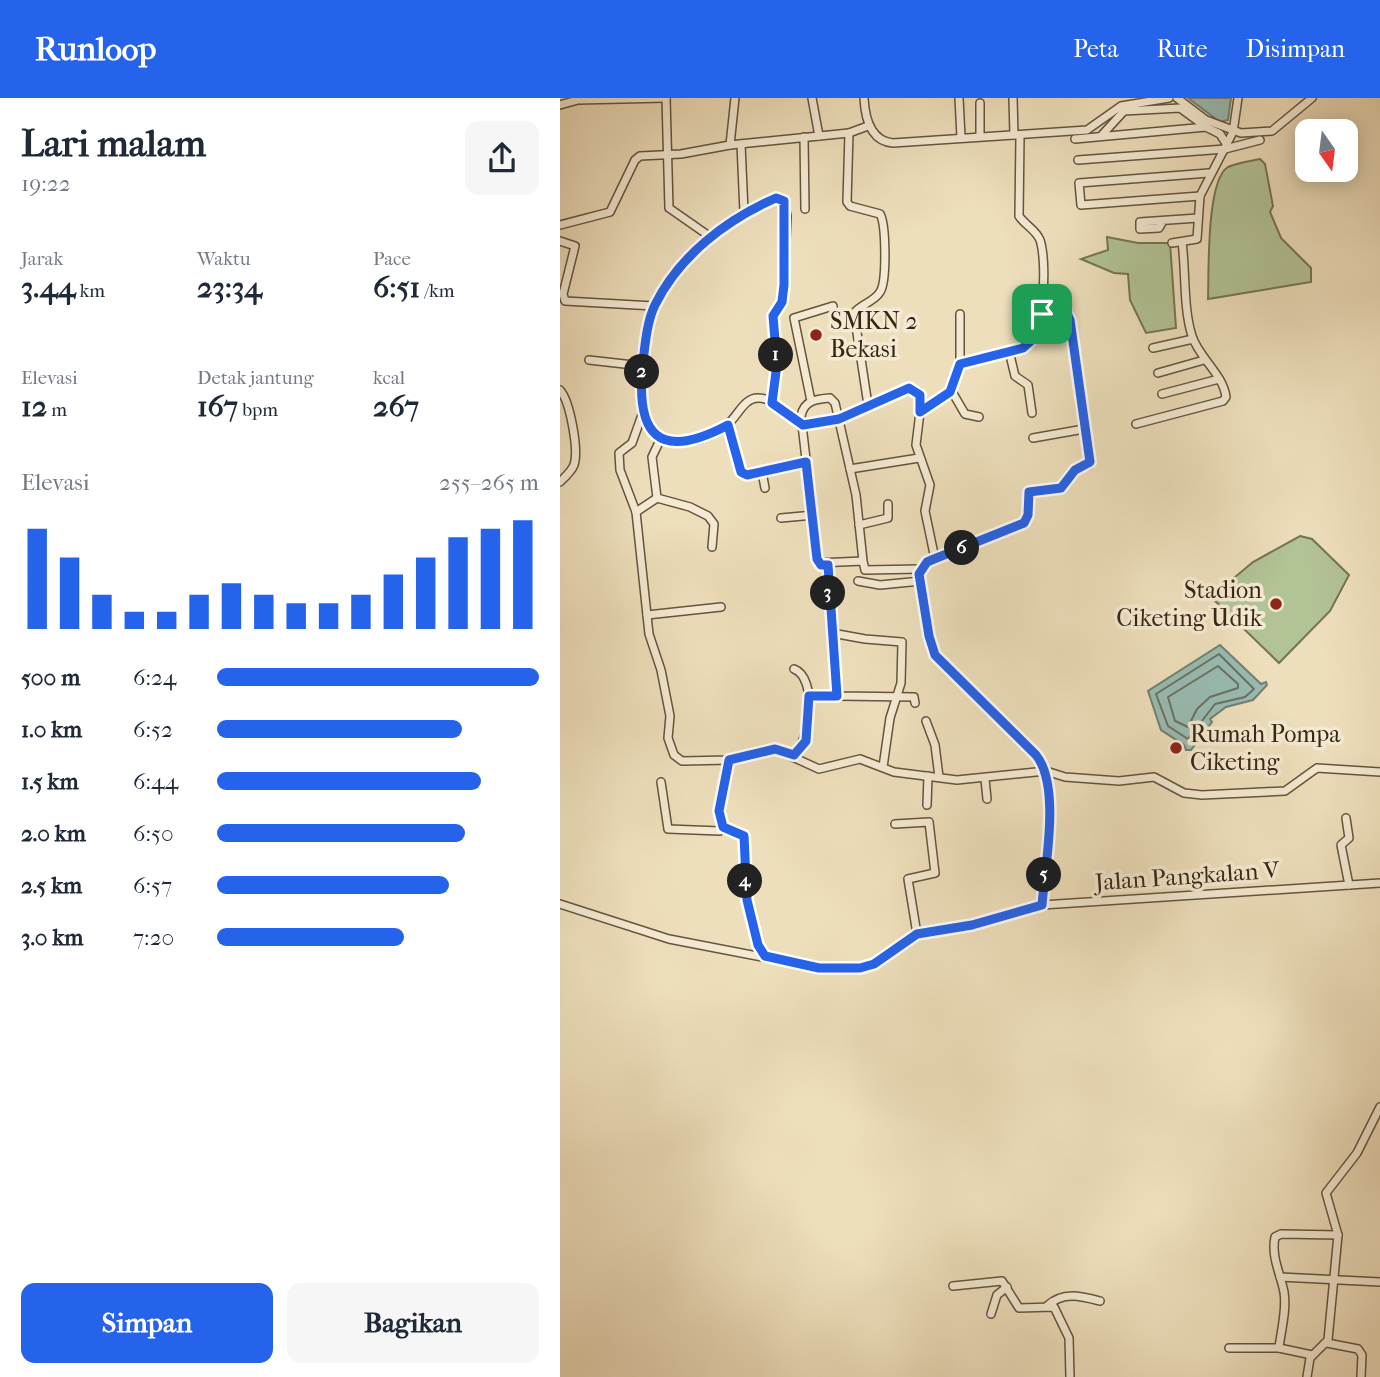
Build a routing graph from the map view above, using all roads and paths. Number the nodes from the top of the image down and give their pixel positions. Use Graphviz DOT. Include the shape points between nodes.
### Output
graph roads {
  1 [pos="666,98"];
  2 [pos="735,98"];
  3 [pos="812,98"];
  4 [pos="864,98"];
  5 [pos="958,98"];
  6 [pos="1013,98"];
  7 [pos="1169,98"];
  8 [pos="1177,98"];
  9 [pos="1238,98"];
  10 [pos="1308,99"];
  11 [pos="1139,102"];
  12 [pos="980,103"];
  13 [pos="560,105"];
  14 [pos="868,126"];
  15 [pos="1206,127"];
  16 [pos="1233,132"];
  17 [pos="849,133"];
  18 [pos="980,135"];
  19 [pos="819,136"];
  20 [pos="1017,136"];
  21 [pos="1101,136"];
  22 [pos="961,137"];
  23 [pos="804,138"];
  24 [pos="1076,138"];
  25 [pos="1260,140"];
  26 [pos="741,144"];
  27 [pos="730,145"];
  28 [pos="1226,147"];
  29 [pos="668,155"];
  30 [pos="1077,160"];
  31 [pos="1209,173"];
  32 [pos="1200,196"];
  33 [pos="805,209"];
  34 [pos="744,212"];
  35 [pos="1198,218"];
  36 [pos="1163,221"];
  37 [pos="560,225"];
  38 [pos="560,232"];
  39 [pos="712,238"];
  40 [pos="560,241"];
  41 [pos="1188,242"];
  42 [pos="1172,243"];
  43 [pos="654,306"];
  44 [pos="833,306"];
  45 [pos="960,314"];
  46 [pos="1042,314"];
  47 [pos="1193,339"];
  48 [pos="1153,348"];
  49 [pos="1009,351"];
  50 [pos="589,360"];
  51 [pos="1204,360"];
  52 [pos="960,364"];
  53 [pos="642,366"];
  54 [pos="1158,373"];
  55 [pos="1219,379"];
  56 [pos="560,390"];
  57 [pos="951,390"];
  58 [pos="1162,394"];
  59 [pos="811,401"];
  60 [pos="772,403"];
  61 [pos="868,405"];
  62 [pos="920,412"];
  63 [pos="1031,413"];
  64 [pos="642,415"];
  65 [pos="979,416"];
  66 [pos="839,419"];
  67 [pos="1136,424"];
  68 [pos="728,425"];
  69 [pos="803,425"];
  70 [pos="1084,429"];
  71 [pos="661,438"];
  72 [pos="1033,438"];
  73 [pos="919,458"];
  74 [pos="806,462"];
  75 [pos="850,469"];
  76 [pos="762,472"];
  77 [pos="560,482"];
  78 [pos="765,488"];
  79 [pos="657,498"];
  80 [pos="888,503"];
  81 [pos="636,512"];
  82 [pos="814,515"];
  83 [pos="781,518"];
  84 [pos="859,525"];
  85 [pos="712,547"];
  86 [pos="934,559"];
  87 [pos="863,561"];
  88 [pos="828,565"];
  89 [pos="921,569"];
  90 [pos="874,572"];
  91 [pos="858,581"];
  92 [pos="920,581"];
  93 [pos="878,585"];
  94 [pos="721,607"];
  95 [pos="647,615"];
  96 [pos="832,633"];
  97 [pos="794,669"];
  98 [pos="809,696"];
  99 [pos="837,696"];
  100 [pos="898,696"];
  101 [pos="915,703"];
  102 [pos="926,721"];
  103 [pos="794,755"];
  104 [pos="729,760"];
  105 [pos="883,767"];
  106 [pos="1046,771"];
  107 [pos="1380,772"];
  108 [pos="928,776"];
  109 [pos="939,777"];
  110 [pos="985,779"];
  111 [pos="660,782"];
  112 [pos="987,799"];
  113 [pos="926,805"];
  114 [pos="1346,818"];
  115 [pos="894,824"];
  116 [pos="723,827"];
  117 [pos="1380,883"];
  118 [pos="1349,885"];
  119 [pos="560,904"];
  120 [pos="1042,905"];
  121 [pos="917,934"];
  122 [pos="765,956"];
  123 [pos="1380,1107"];
  124 [pos="1338,1235"];
  125 [pos="1280,1277"];
  126 [pos="1334,1282"];
  127 [pos="1380,1282"];
  128 [pos="957,1285"];
  129 [pos="1007,1287"];
  130 [pos="1100,1301"];
  131 [pos="1047,1306"];
  132 [pos="991,1314"];
  133 [pos="1327,1343"];
  134 [pos="1229,1348"];
  135 [pos="1279,1348"];
  136 [pos="1312,1355"];
  137 [pos="1070,1377"];
  138 [pos="1307,1377"];
  139 [pos="1362,1377"];
  1 -- 13 [label="street" via="578,100"];
  1 -- 29 [label="street"];
  2 -- 27 [label="street"];
  3 -- 19 [label="street"];
  4 -- 14 [label="street"];
  5 -- 22 [label="street"];
  6 -- 20 [label="street"];
  7 -- 11 [label="street"];
  8 -- 16 [label="street" via="1206,120"];
  9 -- 16 [label="street"];
  10 -- 16 [label="street" via="1272,131"];
  11 -- 20 [label="street" via="1121,106 1087,130"];
  12 -- 18 [label="street"];
  14 -- 17 [label="street"];
  14 -- 22 [label="street" via="884,142"];
  15 -- 21 [label="street"];
  15 -- 21 [label="street" via="1180,108 1124,111"];
  15 -- 28 [label="street" via="1220,134"];
  16 -- 28 [label="street"];
  17 -- 19 [label="street"];
  17 -- 61 [label="street" via="847,202 880,214 884,227 884,284 880,293 854,313"];
  18 -- 20 [label="street"];
  18 -- 22 [label="street"];
  19 -- 23 [label="street"];
  20 -- 46 [label="street" via="1019,216 1039,238"];
  21 -- 24 [label="street"];
  23 -- 26 [label="street"];
  23 -- 33 [label="street"];
  25 -- 28 [label="street"];
  26 -- 27 [label="street"];
  26 -- 34 [label="street"];
  27 -- 29 [label="street"];
  28 -- 30 [label="street"];
  28 -- 31 [label="street"];
  29 -- 37 [label="street" via="644,155 635,160 607,215"];
  29 -- 39 [label="street" via="669,208"];
  31 -- 32 [label="street"];
  31 -- 32 [label="street" via="1079,183 1081,205"];
  32 -- 35 [label="street"];
  34 -- 39 [label="street"];
  34 -- 60 [label="street" via="776,198 785,203 782,302 773,316 777,364"];
  35 -- 36 [label="street"];
  35 -- 41 [label="street"];
  37 -- 38 [label="street"];
  39 -- 43 [label="street" via="684,260"];
  40 -- 43 [label="street" via="575,246 565,301"];
  41 -- 42 [label="street"];
  41 -- 47 [label="street"];
  43 -- 53 [label="street"];
  44 -- 59 [label="street" via="794,318"];
  45 -- 52 [label="street"];
  46 -- 49 [label="street" via="1033,339 1023,348"];
  46 -- 70 [label="street" via="1069,313"];
  47 -- 48 [label="street"];
  47 -- 51 [label="street"];
  49 -- 52 [label="street"];
  49 -- 63 [label="street" via="1015,376 1028,385"];
  50 -- 53 [label="street"];
  51 -- 54 [label="street"];
  51 -- 55 [label="street"];
  52 -- 57 [label="street"];
  53 -- 64 [label="street"];
  55 -- 58 [label="street"];
  55 -- 67 [label="street" via="1225,388 1223,401"];
  56 -- 77 [label="street" via="569,404 575,456 571,471"];
  57 -- 62 [label="street"];
  57 -- 65 [label="street" via="967,416"];
  59 -- 66 [label="street" via="832,399"];
  59 -- 69 [label="street" via="802,409"];
  60 -- 68 [label="street" via="758,397 748,400"];
  60 -- 69 [label="street"];
  61 -- 62 [label="street" via="914,389 920,395"];
  61 -- 66 [label="street"];
  62 -- 73 [label="street"];
  64 -- 71 [label="street"];
  64 -- 81 [label="street" via="632,443 619,453 620,470"];
  66 -- 69 [label="street"];
  66 -- 75 [label="street"];
  68 -- 71 [label="street" via="700,440 683,443"];
  68 -- 76 [label="street" via="741,472"];
  69 -- 74 [label="street"];
  70 -- 72 [label="street"];
  70 -- 86 [label="street" via="1089,465 1075,470 1061,488 1029,492 1024,523"];
  71 -- 79 [label="street" via="652,457"];
  73 -- 75 [label="street"];
  73 -- 86 [label="street" via="930,485 925,511"];
  74 -- 76 [label="street"];
  74 -- 82 [label="street"];
  75 -- 84 [label="street"];
  76 -- 78 [label="street"];
  79 -- 81 [label="street"];
  79 -- 85 [label="street" via="708,516 714,524"];
  80 -- 84 [label="street" via="888,517"];
  81 -- 95 [label="street"];
  82 -- 83 [label="street"];
  82 -- 88 [label="street" via="817,559"];
  84 -- 87 [label="street"];
  86 -- 89 [label="street"];
  87 -- 88 [label="street"];
  87 -- 90 [label="street" via="865,570"];
  88 -- 96 [label="street"];
  89 -- 90 [label="street"];
  89 -- 92 [label="street"];
  90 -- 93 [label="street"];
  91 -- 93 [label="street"];
  92 -- 93 [label="street"];
  92 -- 106 [label="street" via="935,655 1036,755"];
  94 -- 95 [label="street"];
  95 -- 104 [label="street" via="664,682 670,716 668,738 674,755 690,761"];
  96 -- 99 [label="street"];
  96 -- 100 [label="street" via="901,640 904,651"];
  97 -- 98 [label="street" via="802,673"];
  98 -- 99 [label="street"];
  98 -- 103 [label="street" via="806,741"];
  99 -- 100 [label="street"];
  100 -- 101 [label="street" via="914,697"];
  100 -- 105 [label="street"];
  102 -- 109 [label="street"];
  103 -- 104 [label="street" via="775,749"];
  103 -- 105 [label="street" via="819,769 860,759"];
  104 -- 116 [label="street" via="719,811"];
  105 -- 108 [label="street"];
  106 -- 107 [label="street" via="1119,781 1153,777 1189,794 1251,795 1289,790 1317,768"];
  106 -- 110 [label="street"];
  106 -- 120 [label="street" via="1049,813"];
  108 -- 109 [label="street"];
  108 -- 113 [label="street"];
  109 -- 110 [label="street"];
  110 -- 112 [label="street"];
  111 -- 116 [label="street" via="668,829 720,831"];
  114 -- 118 [label="street" via="1349,838 1341,845"];
  115 -- 121 [label="street" via="929,822 935,873 908,879"];
  116 -- 122 [label="street" via="744,836 746,891 758,945"];
  117 -- 118 [label="street, Jalan Pangkalan V"];
  118 -- 120 [label="street, Jalan Pangkalan V"];
  119 -- 122 [label="street, Jalan Pangkalan V" via="652,935"];
  120 -- 121 [label="street, Jalan Pangkalan V" via="972,925"];
  121 -- 122 [label="street, Jalan Pangkalan V" via="874,964 860,968 819,968"];
  123 -- 124 [label="street" via="1357,1153 1326,1193"];
  124 -- 125 [label="street" via="1278,1235 1272,1252"];
  124 -- 126 [label="street"];
  125 -- 126 [label="street"];
  125 -- 135 [label="street" via="1285,1304"];
  126 -- 127 [label="street"];
  126 -- 133 [label="street"];
  128 -- 129 [label="street" via="1002,1281"];
  129 -- 131 [label="street" via="1019,1308"];
  129 -- 132 [label="street" via="997,1295"];
  130 -- 131 [label="street" via="1074,1296 1058,1298"];
  131 -- 137 [label="street" via="1054,1307 1069,1338"];
  133 -- 136 [label="street"];
  133 -- 139 [label="street" via="1358,1349"];
  134 -- 135 [label="street"];
  135 -- 136 [label="street"];
  136 -- 138 [label="street"];
}
